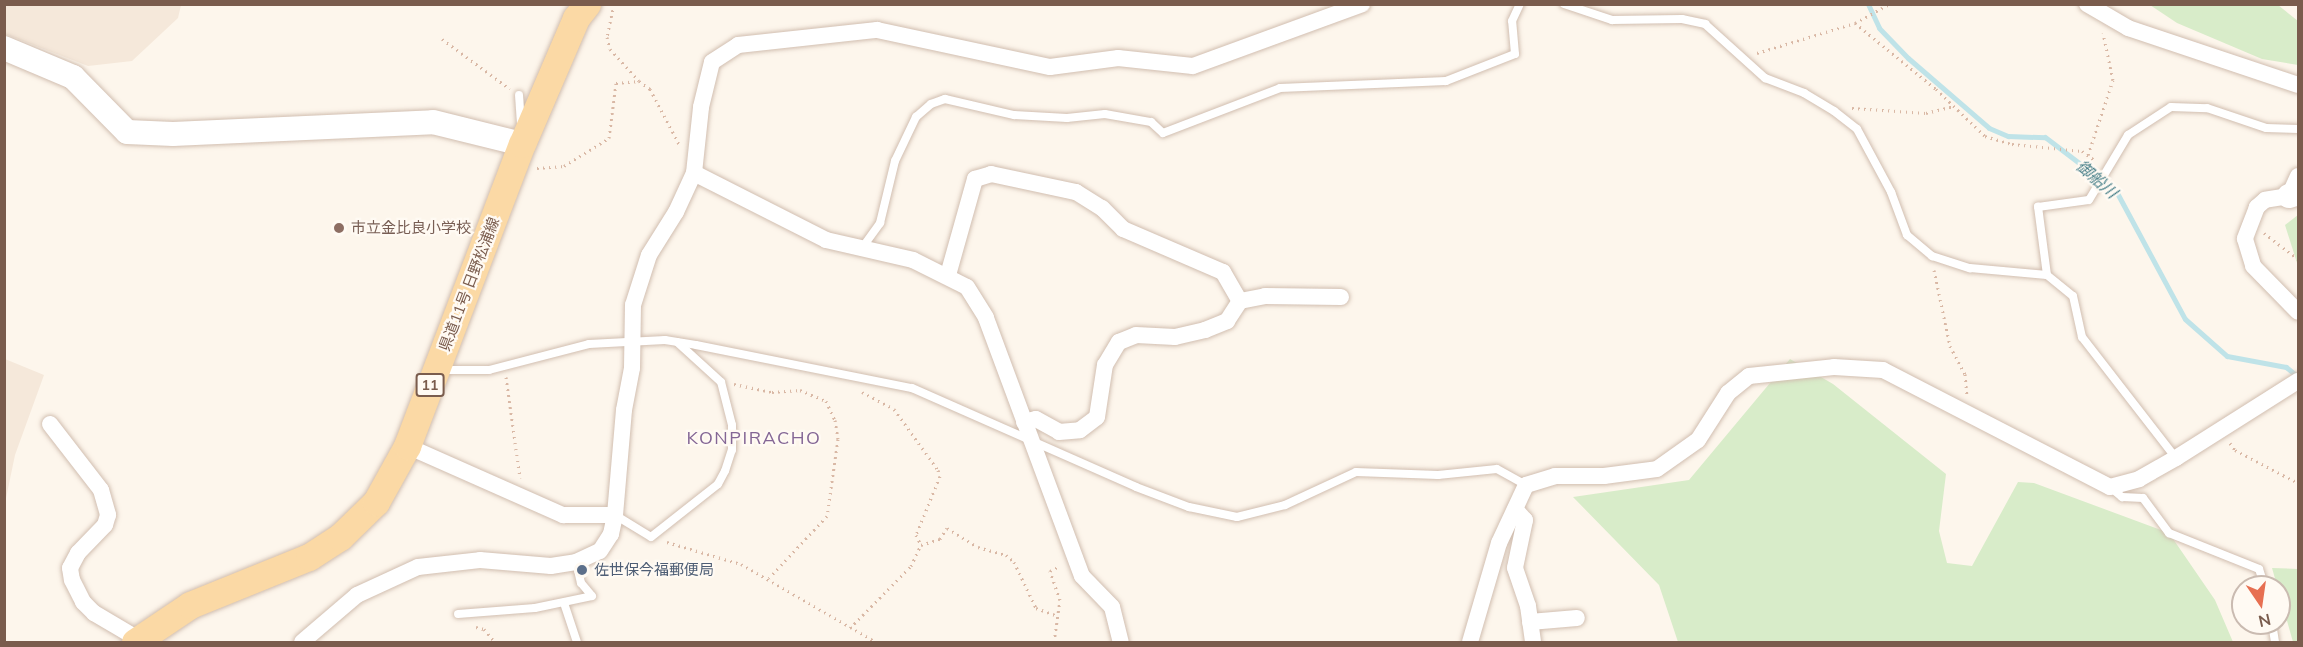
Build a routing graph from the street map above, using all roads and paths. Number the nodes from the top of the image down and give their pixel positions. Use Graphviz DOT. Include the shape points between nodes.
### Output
graph roads {
  1 [pos="587,4"];
  2 [pos="614,4"];
  3 [pos="1362,4"];
  4 [pos="1520,4"];
  5 [pos="1564,4"];
  6 [pos="1889,4"];
  7 [pos="2092,8"];
  8 [pos="1855,23"];
  9 [pos="442,39"];
  10 [pos="4,48"];
  11 [pos="1742,57"];
  12 [pos="639,81"];
  13 [pos="2298,85"];
  14 [pos="519,95"];
  15 [pos="1954,106"];
  16 [pos="1834,111"];
  17 [pos="2298,129"];
  18 [pos="522,144"];
  19 [pos="2088,155"];
  20 [pos="2108,170"];
  21 [pos="512,171"];
  22 [pos="694,173"];
  23 [pos="2295,188"];
  24 [pos="2251,222"];
  25 [pos="862,248"];
  26 [pos="1932,256"];
  27 [pos="2298,259"];
  28 [pos="948,275"];
  29 [pos="2047,275"];
  30 [pos="1341,297"];
  31 [pos="1240,301"];
  32 [pos="2298,312"];
  33 [pos="632,342"];
  34 [pos="676,342"];
  35 [pos="505,366"];
  36 [pos="435,371"];
  37 [pos="2298,381"];
  38 [pos="721,382"];
  39 [pos="854,389"];
  40 [pos="1969,412"];
  41 [pos="1024,422"];
  42 [pos="50,424"];
  43 [pos="2222,432"];
  44 [pos="1032,443"];
  45 [pos="407,446"];
  46 [pos="2176,458"];
  47 [pos="2298,483"];
  48 [pos="1526,485"];
  49 [pos="2110,487"];
  50 [pos="523,497"];
  51 [pos="1515,509"];
  52 [pos="615,515"];
  53 [pos="651,537"];
  54 [pos="921,545"];
  55 [pos="576,562"];
  56 [pos="1064,564"];
  57 [pos="2261,575"];
  58 [pos="769,578"];
  59 [pos="564,603"];
  60 [pos="459,614"];
  61 [pos="1058,616"];
  62 [pos="1577,618"];
  63 [pos="1530,622"];
  64 [pos="850,628"];
  65 [pos="138,641"];
  66 [pos="302,642"];
  67 [pos="495,642"];
  68 [pos="577,642"];
  69 [pos="876,642"];
  70 [pos="1054,642"];
  71 [pos="1120,642"];
  72 [pos="1470,642"];
  73 [pos="1533,642"];
  1 -- 18 [label="main road, 県道11号 日野松浦線 / 11" via="576,18"];
  2 -- 12 [label="path" via="607,37 610,49"];
  3 -- 22 [label="street" via="1193,66 1118,58 1050,68 877,30 738,45 712,62 701,107"];
  4 -- 25 [label="lane" via="1512,21 1515,54 1446,81 1280,88 1163,133 1151,122 1105,114 1067,118 1014,115 945,99 931,104 916,117 895,161 880,223"];
  5 -- 11 [label="lane" via="1612,20 1682,19 1705,24"];
  6 -- 8 [label="path"];
  7 -- 13 [label="street" via="2128,28"];
  7 -- 19 [label="path" via="2114,80"];
  8 -- 11 [label="path"];
  8 -- 15 [label="path"];
  9 -- 14 [label="path"];
  10 -- 18 [label="street" via="73,77 127,132 173,134 433,122"];
  11 -- 16 [label="lane" via="1766,78 1804,93"];
  12 -- 21 [label="path" via="616,83 609,138 564,166"];
  12 -- 22 [label="path" via="650,89"];
  14 -- 18 [label="lane"];
  15 -- 16 [label="path" via="1926,112 1862,107"];
  15 -- 19 [label="path" via="1985,136 1996,141 2082,151"];
  16 -- 26 [label="lane" via="1857,129 1891,192 1907,235"];
  17 -- 20 [label="lane" via="2266,128 2207,108 2171,107 2128,135"];
  18 -- 21 [label="main road, 県道11号 日野松浦線 / 11"];
  19 -- 20 [label="path"];
  20 -- 29 [label="lane" via="2088,200 2038,207"];
  21 -- 36 [label="main road, 県道11号 日野松浦線 / 11"];
  22 -- 25 [label="street" via="826,240"];
  22 -- 33 [label="street" via="649,255 633,305"];
  23 -- 24 [label="street" via="2265,200"];
  24 -- 27 [label="path"];
  24 -- 32 [label="street" via="2245,239 2253,266"];
  25 -- 28 [label="street" via="913,260"];
  26 -- 29 [label="lane" via="1970,268"];
  26 -- 40 [label="path" via="1950,346 1965,374"];
  28 -- 31 [label="street" via="975,179 992,174 1076,192 1102,208 1123,229 1223,272"];
  28 -- 41 [label="street" via="967,288 987,318"];
  29 -- 46 [label="lane" via="2073,296 2082,337"];
  30 -- 31 [label="street" via="1265,296"];
  31 -- 41 [label="street" via="1227,321 1205,330 1175,337 1136,335 1119,342 1105,365 1097,417 1080,430 1059,432 1036,419"];
  33 -- 34 [label="lane"];
  33 -- 35 [label="lane" via="589,344"];
  33 -- 52 [label="street"];
  34 -- 38 [label="lane"];
  34 -- 44 [label="lane" via="912,388"];
  35 -- 36 [label="lane"];
  35 -- 50 [label="path"];
  36 -- 45 [label="main road, 県道11号 日野松浦線 / 11"];
  37 -- 43 [label="street"];
  38 -- 53 [label="lane" via="732,425 732,450 725,471 718,484"];
  38 -- 58 [label="path" via="772,392 800,390 826,401 836,420 838,439 827,516"];
  39 -- 54 [label="path" via="894,409 938,470 940,476 916,535"];
  40 -- 48 [label="street" via="1883,370 1834,367 1749,376 1728,393 1698,440 1658,469 1604,476 1555,476"];
  40 -- 49 [label="street"];
  41 -- 44 [label="street"];
  42 -- 65 [label="street" via="101,490 108,515 105,525 78,553 70,568 72,580 94,614"];
  43 -- 46 [label="street"];
  43 -- 47 [label="path" via="2235,450"];
  44 -- 48 [label="lane" via="1189,507 1237,517 1285,505 1356,472 1438,475 1497,469"];
  44 -- 71 [label="street" via="1082,576 1112,607"];
  45 -- 50 [label="street"];
  45 -- 65 [label="main road, 県道11号 日野松浦線 / 11" via="376,502 340,537 309,557 190,605"];
  46 -- 49 [label="street" via="2139,479"];
  48 -- 51 [label="street"];
  49 -- 57 [label="lane" via="2122,497 2143,498 2169,533 2259,569"];
  50 -- 52 [label="street" via="563,515"];
  51 -- 63 [label="street" via="1525,520 1515,568"];
  51 -- 72 [label="street" via="1499,543"];
  52 -- 53 [label="lane"];
  52 -- 55 [label="street" via="611,534 600,551"];
  53 -- 58 [label="path" via="741,564"];
  54 -- 61 [label="path" via="940,539 947,528 978,547 1006,555 1014,562 1036,608"];
  54 -- 64 [label="path" via="911,566"];
  55 -- 59 [label="lane" via="581,583 592,596"];
  55 -- 66 [label="street" via="551,566 480,560 418,567 357,595"];
  56 -- 61 [label="path" via="1050,571 1060,600"];
  58 -- 64 [label="path"];
  59 -- 60 [label="lane"];
  59 -- 68 [label="lane"];
  60 -- 67 [label="path" via="458,620 484,629"];
  61 -- 70 [label="path"];
  62 -- 63 [label="street"];
  63 -- 73 [label="street"];
  64 -- 69 [label="path"];
}
